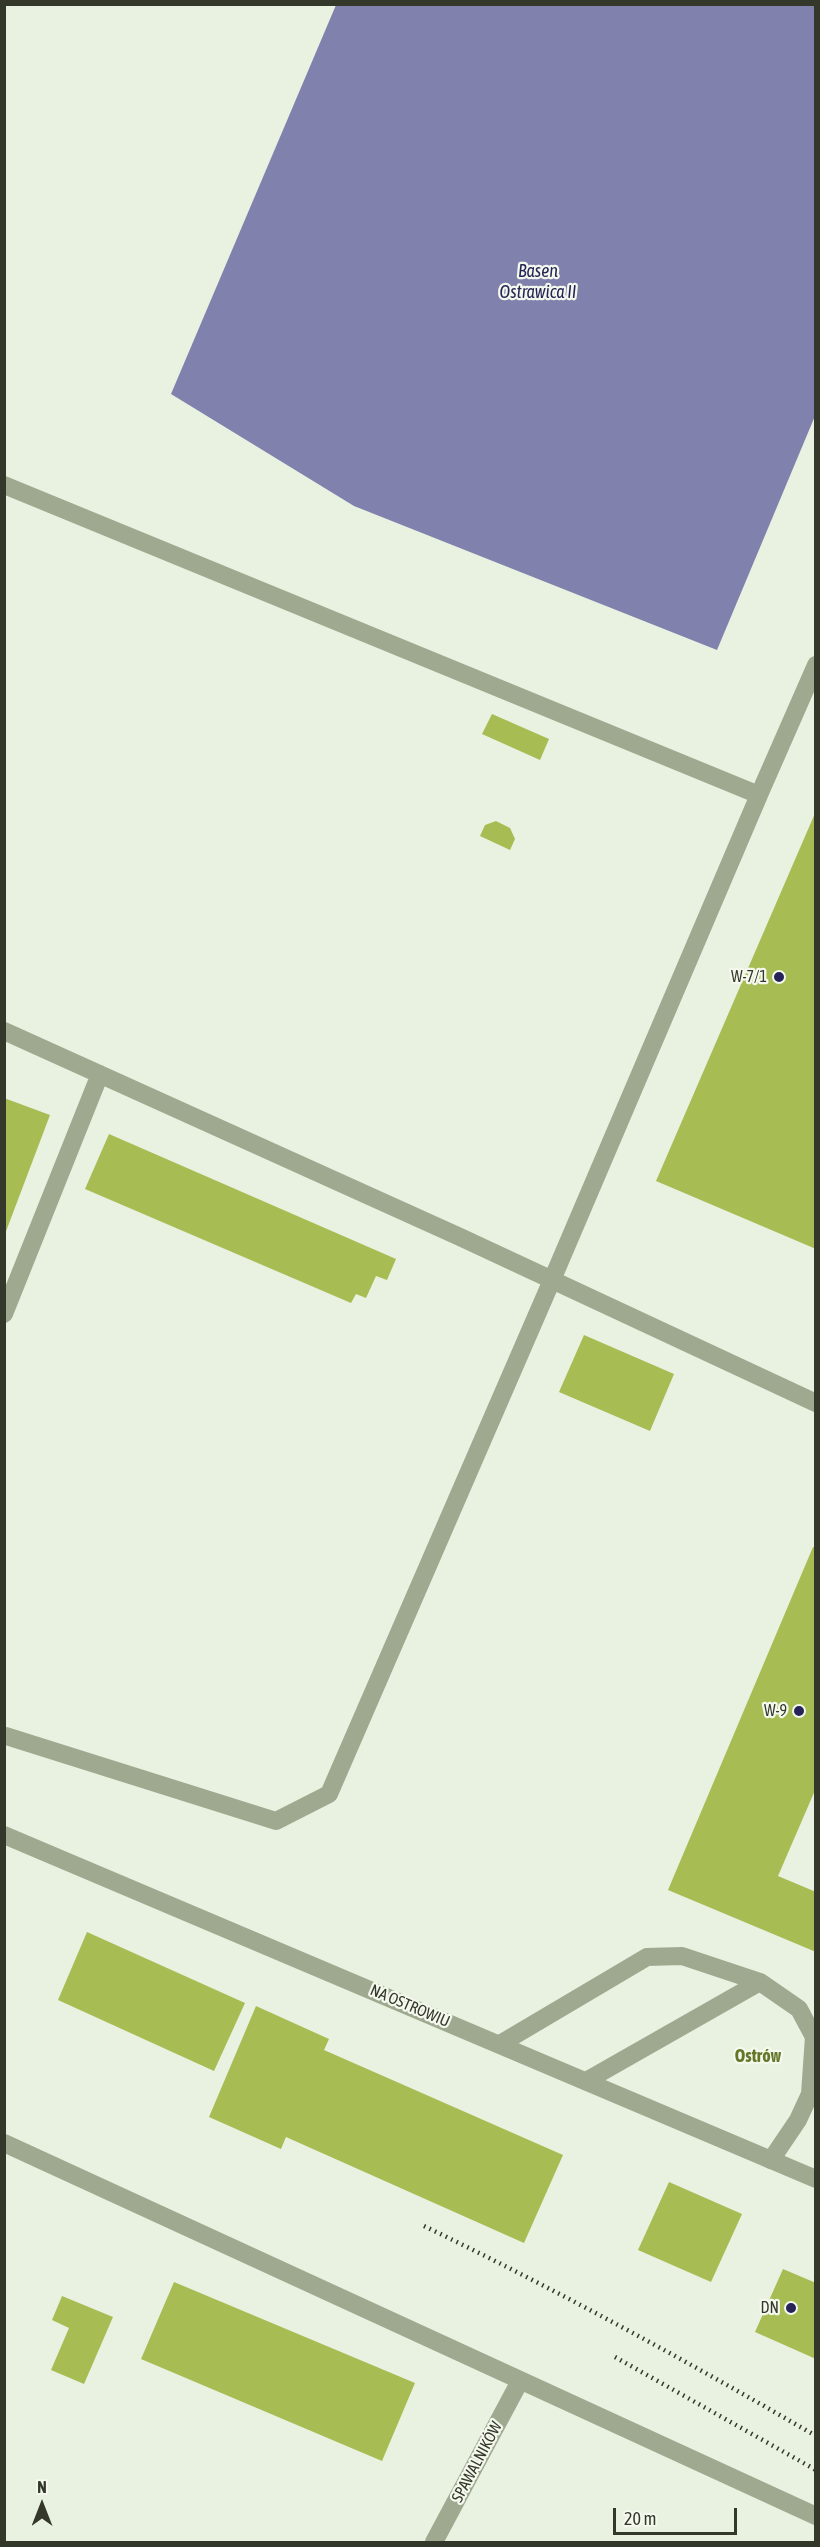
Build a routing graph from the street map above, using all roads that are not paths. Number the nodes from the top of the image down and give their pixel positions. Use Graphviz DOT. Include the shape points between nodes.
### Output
graph roads {
  1 [pos="4,485"];
  2 [pos="816,665"];
  3 [pos="759,795"];
  4 [pos="4,1031"];
  5 [pos="100,1074"];
  6 [pos="552,1280"];
  7 [pos="4,1314"];
  8 [pos="816,1403"];
  9 [pos="6,1736"];
  10 [pos="4,1835"];
  11 [pos="760,1982"];
  12 [pos="500,2044"];
  13 [pos="586,2081"];
  14 [pos="4,2143"];
  15 [pos="771,2160"];
  16 [pos="816,2179"];
  17 [pos="520,2381"];
  18 [pos="816,2516"];
  19 [pos="434,2542"];
  1 -- 3 [label="street"];
  2 -- 3 [label="street"];
  3 -- 6 [label="street"];
  4 -- 5 [label="street"];
  5 -- 6 [label="street"];
  5 -- 7 [label="street"];
  6 -- 8 [label="street"];
  6 -- 9 [label="street" via="329,1794 276,1821"];
  10 -- 12 [label="street, NA OSTROWIU"];
  11 -- 12 [label="street" via="682,1956 647,1957"];
  11 -- 13 [label="street"];
  11 -- 15 [label="street" via="799,2009 814,2037 810,2094"];
  12 -- 13 [label="street, NA OSTROWIU"];
  13 -- 15 [label="street, NA OSTROWIU"];
  14 -- 17 [label="street"];
  15 -- 16 [label="street, NA OSTROWIU"];
  17 -- 18 [label="street"];
  17 -- 19 [label="street, SPAWALNIKÓW"];
}
